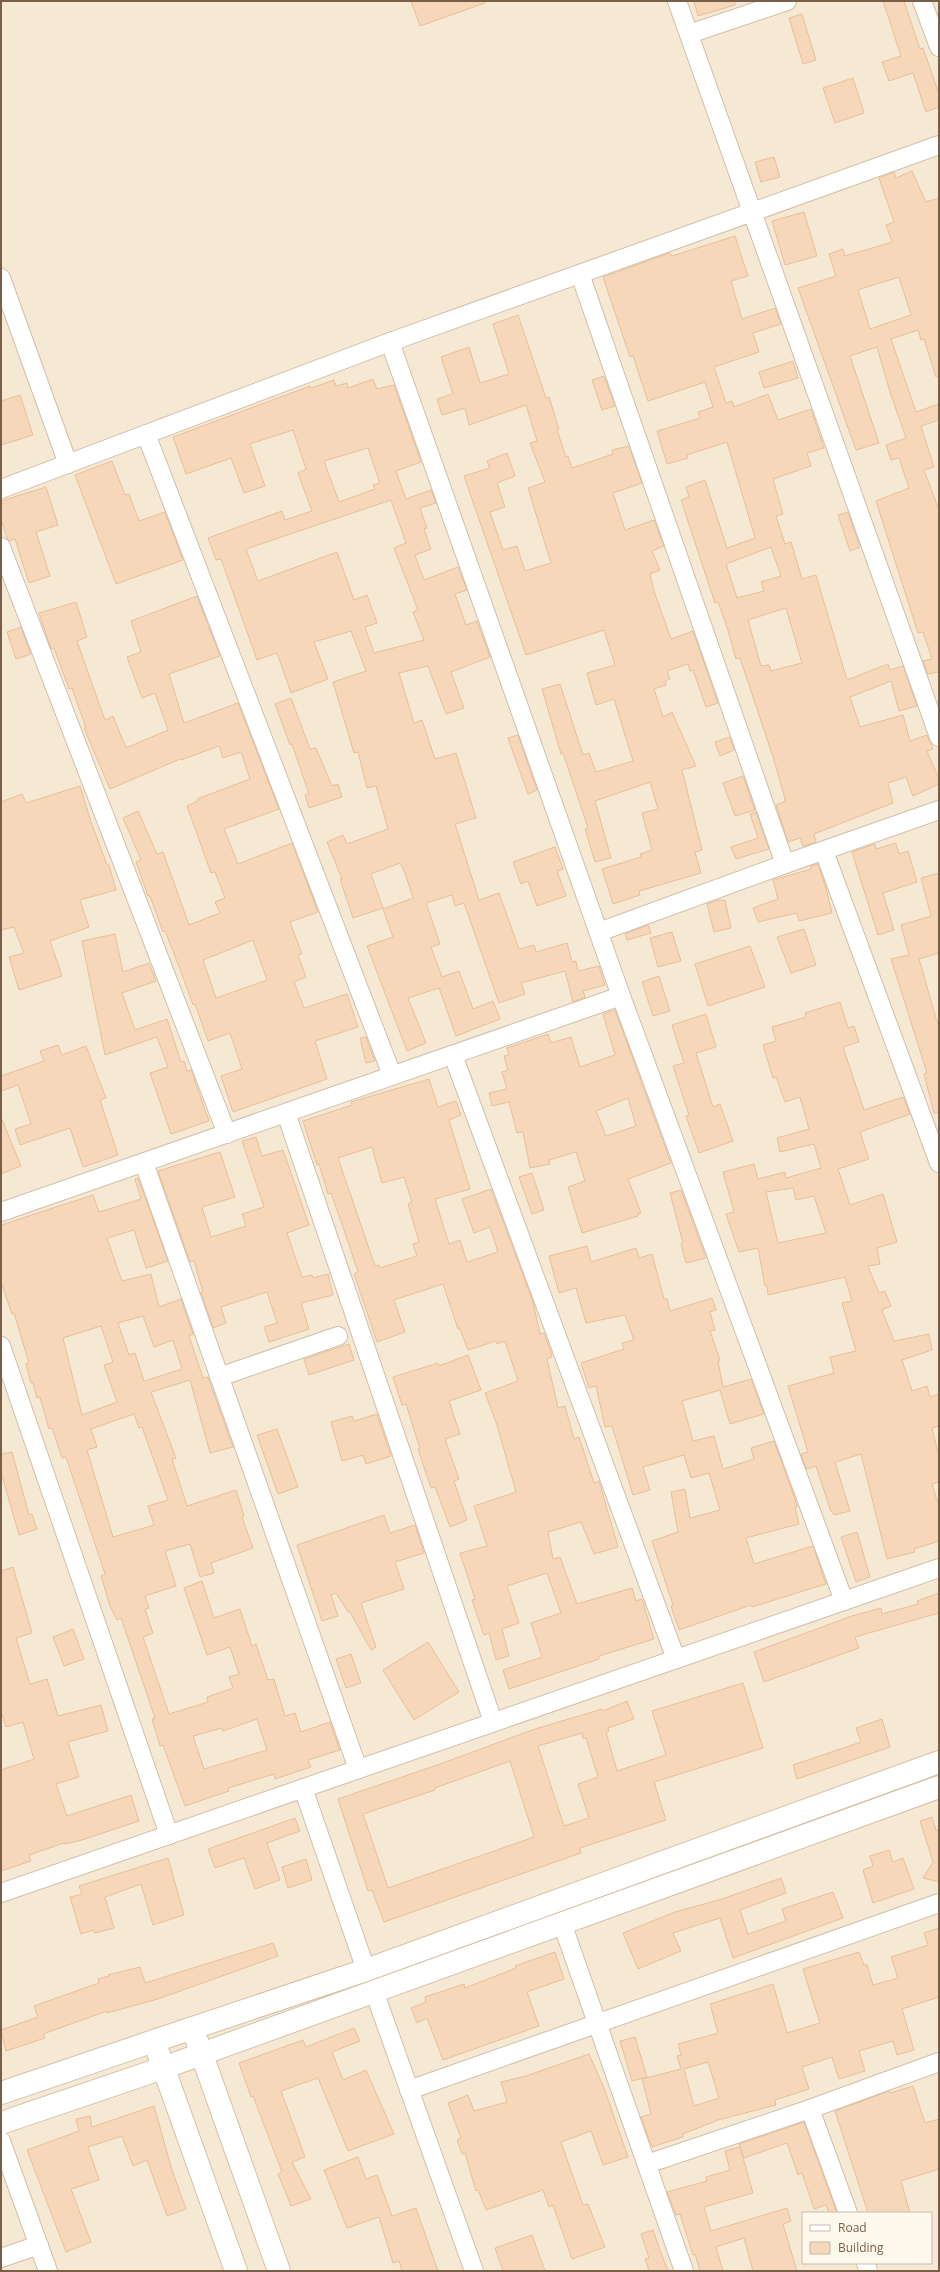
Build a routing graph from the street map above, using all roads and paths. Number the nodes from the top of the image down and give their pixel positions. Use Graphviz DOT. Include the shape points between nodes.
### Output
graph roads {
  1 [pos="677,1"];
  2 [pos="787,1"];
  3 [pos="922,1"];
  4 [pos="689,34"];
  5 [pos="939,47"];
  6 [pos="939,145"];
  7 [pos="753,212"];
  8 [pos="580,274"];
  9 [pos="1,278"];
  10 [pos="390,342"];
  11 [pos="146,434"];
  12 [pos="68,464"];
  13 [pos="1,489"];
  14 [pos="1,546"];
  15 [pos="939,737"];
  16 [pos="939,810"];
  17 [pos="824,851"];
  18 [pos="785,864"];
  19 [pos="599,932"];
  20 [pos="621,996"];
  21 [pos="453,1055"];
  22 [pos="392,1075"];
  23 [pos="286,1113"];
  24 [pos="227,1134"];
  25 [pos="144,1163"];
  26 [pos="939,1163"];
  27 [pos="1,1212"];
  28 [pos="338,1336"];
  29 [pos="1,1346"];
  30 [pos="220,1377"];
  31 [pos="939,1568"];
  32 [pos="844,1601"];
  33 [pos="676,1659"];
  34 [pos="493,1722"];
  35 [pos="939,1762"];
  36 [pos="358,1769"];
  37 [pos="939,1787"];
  38 [pos="303,1788"];
  39 [pos="169,1835"];
  40 [pos="1,1893"];
  41 [pos="939,1903"];
  42 [pos="562,1923"];
  43 [pos="366,1970"];
  44 [pos="374,1991"];
  45 [pos="597,2024"];
  46 [pos="192,2028"];
  47 [pos="154,2041"];
  48 [pos="201,2053"];
  49 [pos="939,2062"];
  50 [pos="163,2068"];
  51 [pos="409,2090"];
  52 [pos="1,2093"];
  53 [pos="810,2109"];
  54 [pos="1,2123"];
  55 [pos="1,2141"];
  56 [pos="647,2164"];
  57 [pos="848,2212"];
  58 [pos="39,2245"];
  59 [pos="1,2258"];
  60 [pos="48,2271"];
  61 [pos="236,2271"];
  62 [pos="279,2271"];
  63 [pos="474,2271"];
  64 [pos="684,2271"];
  1 -- 4 [label="street"];
  2 -- 4 [label="street"];
  3 -- 5 [label="street"];
  4 -- 7 [label="street"];
  6 -- 7 [label="street"];
  7 -- 8 [label="street"];
  7 -- 15 [label="street"];
  8 -- 10 [label="street"];
  8 -- 18 [label="street"];
  9 -- 12 [label="street"];
  10 -- 11 [label="street"];
  10 -- 19 [label="street"];
  11 -- 12 [label="street"];
  11 -- 22 [label="street"];
  12 -- 13 [label="street"];
  14 -- 24 [label="street"];
  16 -- 17 [label="street"];
  17 -- 18 [label="street"];
  17 -- 26 [label="street"];
  18 -- 19 [label="street"];
  19 -- 20 [label="street"];
  20 -- 21 [label="street"];
  20 -- 32 [label="street"];
  21 -- 22 [label="street"];
  21 -- 33 [label="street"];
  22 -- 23 [label="street"];
  23 -- 24 [label="street"];
  23 -- 34 [label="street"];
  24 -- 25 [label="street"];
  25 -- 27 [label="street"];
  25 -- 30 [label="street"];
  28 -- 30 [label="street"];
  29 -- 39 [label="street"];
  30 -- 36 [label="street"];
  31 -- 32 [label="street"];
  32 -- 33 [label="street"];
  33 -- 34 [label="street"];
  34 -- 36 [label="street"];
  35 -- 43 [label="main road"];
  36 -- 38 [label="street"];
  37 -- 42 [label="main road"];
  38 -- 39 [label="street"];
  38 -- 43 [label="street"];
  39 -- 40 [label="street"];
  41 -- 45 [label="street"];
  42 -- 44 [label="main road"];
  42 -- 45 [label="street"];
  43 -- 46 [label="main road"];
  44 -- 48 [label="main road"];
  44 -- 51 [label="street"];
  45 -- 51 [label="street"];
  45 -- 56 [label="street"];
  46 -- 47 [label="main road"];
  46 -- 48 [label="main road"];
  47 -- 50 [label="main road"];
  47 -- 52 [label="main road"];
  48 -- 50 [label="main road"];
  48 -- 62 [label="main road"];
  49 -- 53 [label="street"];
  50 -- 54 [label="main road"];
  50 -- 61 [label="main road"];
  51 -- 63 [label="street"];
  53 -- 56 [label="street"];
  53 -- 57 [label="street"];
  55 -- 58 [label="street"];
  56 -- 64 [label="street"];
  58 -- 59 [label="street"];
  58 -- 60 [label="street"];
}
